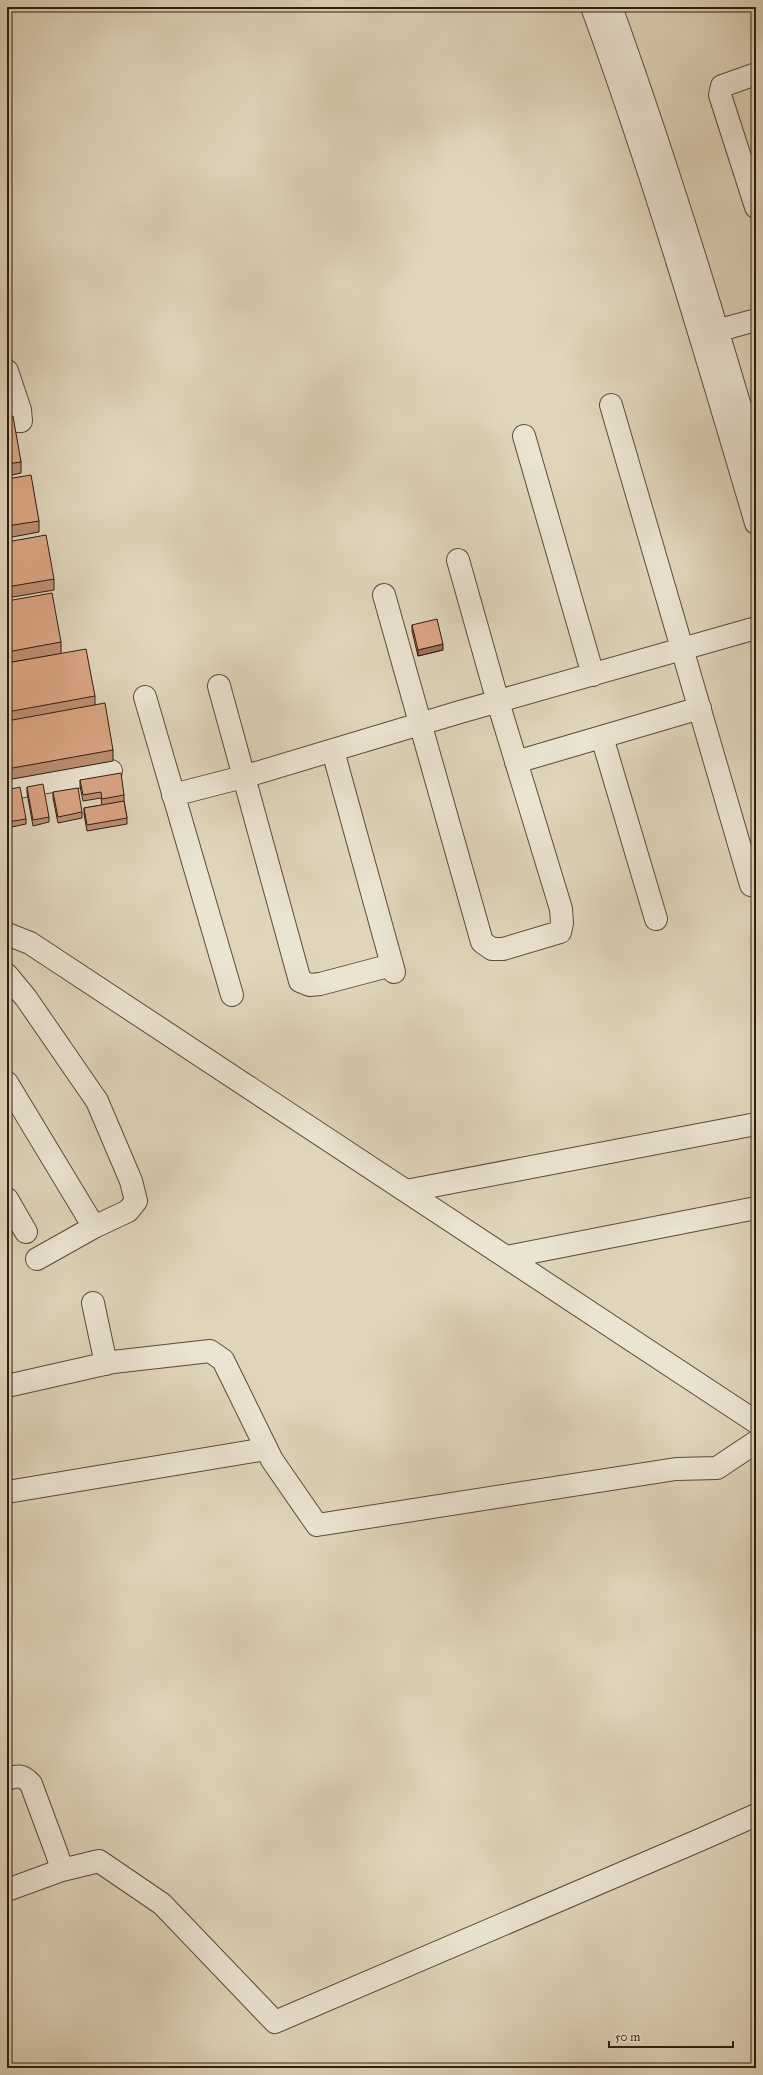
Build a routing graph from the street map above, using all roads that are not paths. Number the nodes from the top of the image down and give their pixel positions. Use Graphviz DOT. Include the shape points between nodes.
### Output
graph roads {
  1 [pos="592,7"];
  2 [pos="612,7"];
  3 [pos="613,38"];
  4 [pos="756,74"];
  5 [pos="756,207"];
  6 [pos="756,320"];
  7 [pos="710,333"];
  8 [pos="7,352"];
  9 [pos="7,366"];
  10 [pos="7,371"];
  11 [pos="611,405"];
  12 [pos="7,421"];
  13 [pos="524,436"];
  14 [pos="756,461"];
  15 [pos="756,523"];
  16 [pos="458,560"];
  17 [pos="384,595"];
  18 [pos="756,628"];
  19 [pos="683,649"];
  20 [pos="593,675"];
  21 [pos="219,686"];
  22 [pos="145,698"];
  23 [pos="498,702"];
  24 [pos="700,708"];
  25 [pos="420,724"];
  26 [pos="602,737"];
  27 [pos="332,751"];
  28 [pos="516,762"];
  29 [pos="111,770"];
  30 [pos="243,777"];
  31 [pos="7,789"];
  32 [pos="173,795"];
  33 [pos="751,885"];
  34 [pos="656,919"];
  35 [pos="7,934"];
  36 [pos="30,943"];
  37 [pos="7,953"];
  38 [pos="7,975"];
  39 [pos="232,995"];
  40 [pos="7,1083"];
  41 [pos="756,1124"];
  42 [pos="406,1191"];
  43 [pos="7,1199"];
  44 [pos="756,1208"];
  45 [pos="94,1227"];
  46 [pos="26,1232"];
  47 [pos="507,1258"];
  48 [pos="37,1259"];
  49 [pos="93,1303"];
  50 [pos="106,1364"];
  51 [pos="7,1386"];
  52 [pos="756,1422"];
  53 [pos="756,1442"];
  54 [pos="266,1449"];
  55 [pos="7,1492"];
  56 [pos="7,1779"];
  57 [pos="756,1814"];
  58 [pos="62,1870"];
  59 [pos="7,1890"];
  1 -- 3 [label="street"];
  2 -- 3 [label="street"];
  3 -- 7 [label="street"];
  4 -- 5 [label="street" via="727,82 722,86 720,95"];
  6 -- 7 [label="street"];
  7 -- 14 [label="street"];
  7 -- 15 [label="street"];
  8 -- 9 [label="street"];
  10 -- 12 [label="street" via="20,410 21,421"];
  11 -- 19 [label="street"];
  13 -- 20 [label="street"];
  16 -- 23 [label="street"];
  17 -- 25 [label="street"];
  18 -- 19 [label="street"];
  19 -- 20 [label="street"];
  19 -- 24 [label="street"];
  20 -- 23 [label="street"];
  21 -- 30 [label="street"];
  22 -- 32 [label="street"];
  23 -- 25 [label="street"];
  23 -- 28 [label="street"];
  24 -- 26 [label="street"];
  24 -- 33 [label="street"];
  25 -- 27 [label="street"];
  25 -- 28 [label="street" via="482,942 492,950 560,932 562,924 560,909"];
  26 -- 28 [label="street"];
  26 -- 34 [label="street"];
  27 -- 30 [label="street"];
  27 -- 30 [label="street" via="393,969 310,986 300,981"];
  29 -- 31 [label="street"];
  30 -- 32 [label="street"];
  32 -- 39 [label="street"];
  35 -- 36 [label="street"];
  36 -- 37 [label="street"];
  36 -- 42 [label="street"];
  38 -- 45 [label="street" via="97,1101 131,1181 136,1201 128,1211"];
  40 -- 45 [label="street"];
  41 -- 42 [label="street"];
  42 -- 47 [label="street"];
  43 -- 46 [label="street"];
  44 -- 47 [label="street"];
  45 -- 48 [label="street"];
  47 -- 52 [label="street"];
  49 -- 50 [label="street"];
  50 -- 51 [label="street"];
  50 -- 54 [label="street" via="210,1351 223,1360"];
  53 -- 54 [label="street" via="717,1468 676,1469 317,1525"];
  54 -- 55 [label="street"];
  56 -- 58 [label="street" via="16,1775 25,1777 31,1784"];
  57 -- 58 [label="street" via="694,1843 275,2022 162,1904 99,1861"];
  58 -- 59 [label="street"];
}
